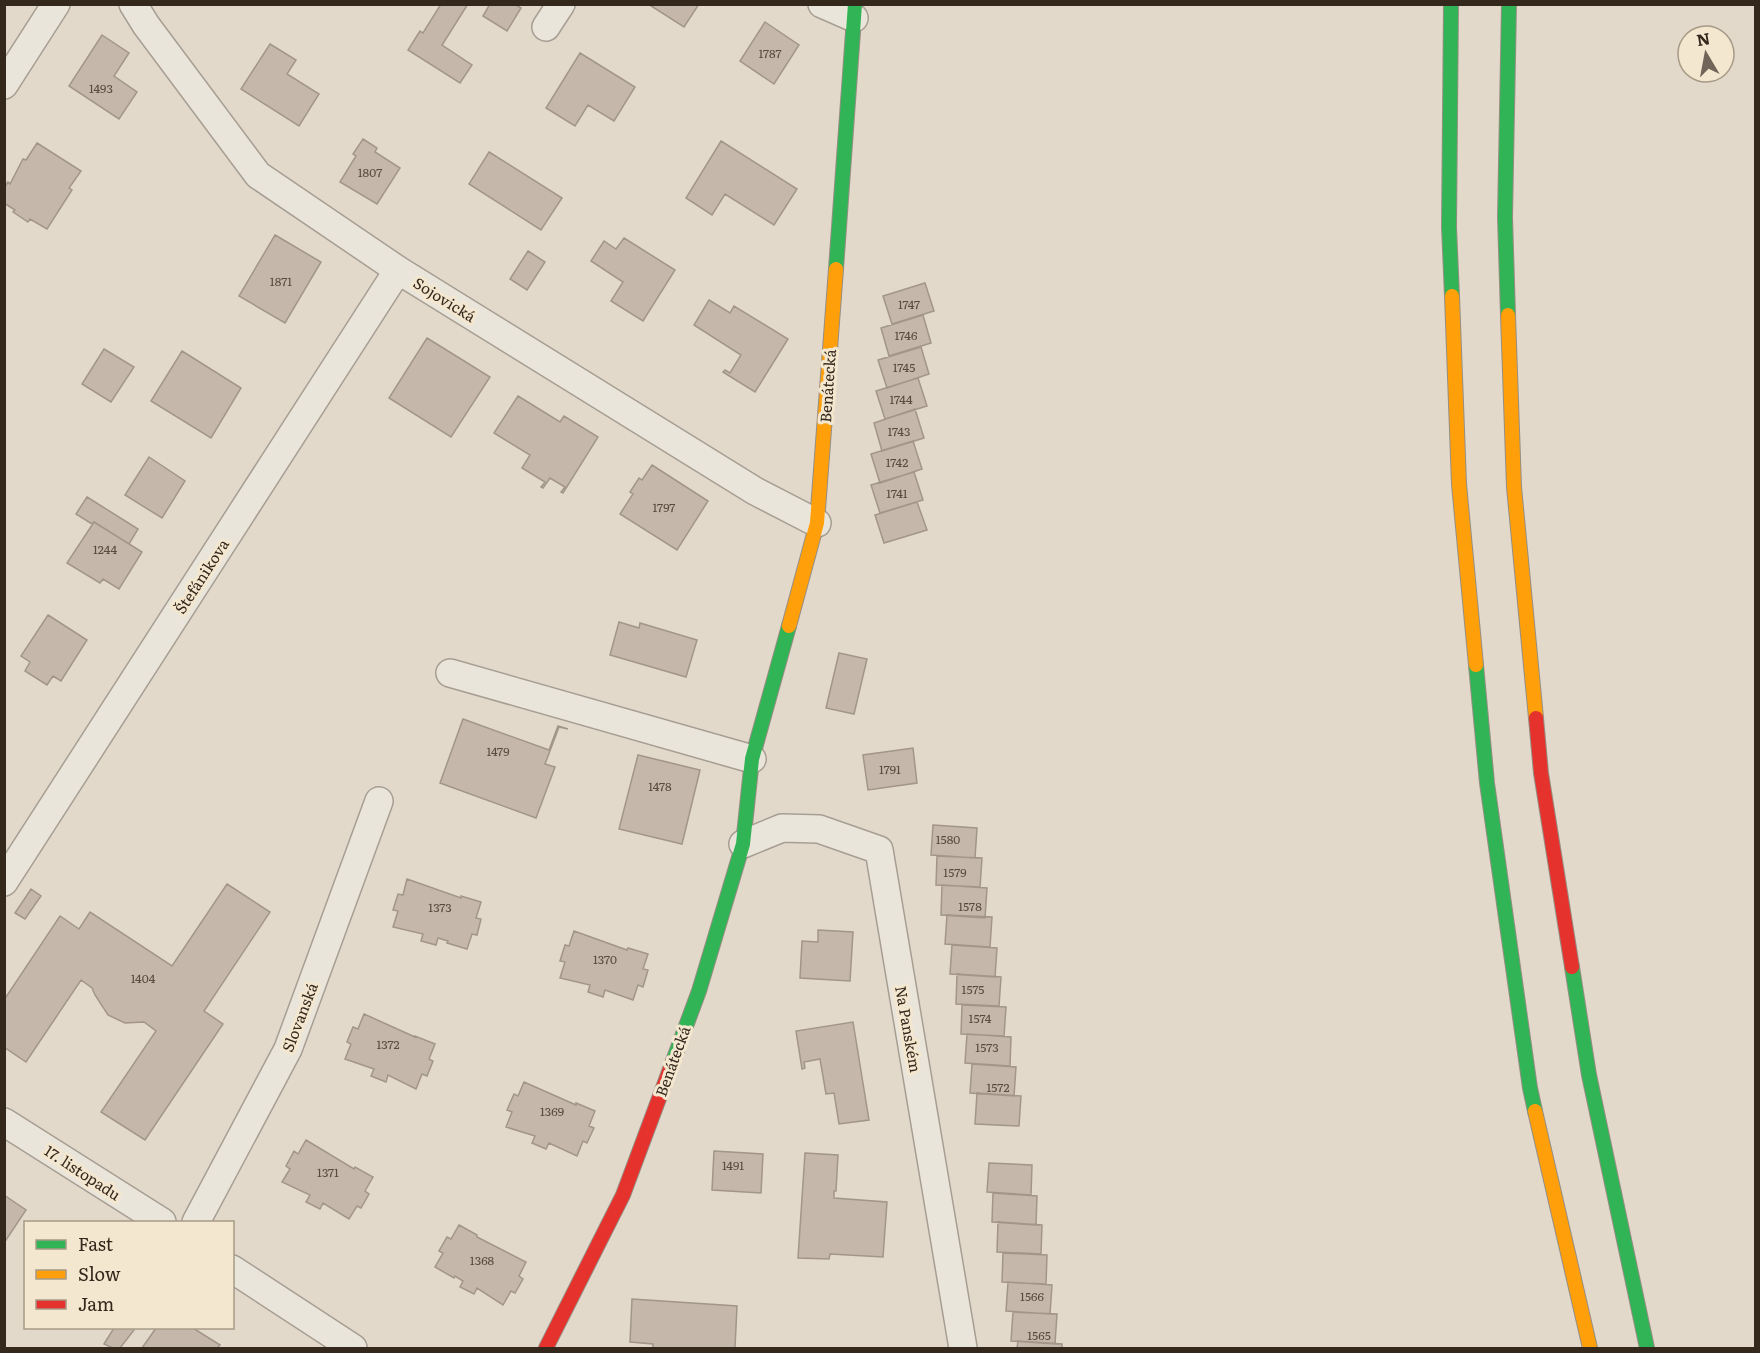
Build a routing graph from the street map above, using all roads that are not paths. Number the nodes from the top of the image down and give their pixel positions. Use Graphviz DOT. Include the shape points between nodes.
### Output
graph roads {
  1 [pos="56,4"];
  2 [pos="133,4"];
  3 [pos="561,4"];
  4 [pos="822,4"];
  5 [pos="1451,4"];
  6 [pos="1509,4"];
  7 [pos="854,11"];
  8 [pos="546,27"];
  9 [pos="4,85"];
  10 [pos="398,270"];
  11 [pos="817,523"];
  12 [pos="450,673"];
  13 [pos="753,759"];
  14 [pos="379,801"];
  15 [pos="743,844"];
  16 [pos="4,882"];
  17 [pos="4,1122"];
  18 [pos="160,1221"];
  19 [pos="197,1221"];
  20 [pos="234,1270"];
  21 [pos="353,1348"];
  22 [pos="546,1348"];
  23 [pos="963,1348"];
  24 [pos="1590,1348"];
  25 [pos="1647,1348"];
  1 -- 9 [label="street"];
  2 -- 10 [label="street, Sojovická" via="258,175"];
  3 -- 8 [label="street"];
  4 -- 7 [label="street"];
  5 -- 24 [label="main road" via="1449,227 1459,484 1487,783 1530,1088"];
  6 -- 25 [label="main road" via="1505,217 1514,487 1540,772 1589,1075"];
  7 -- 11 [label="main road, Benátecká"];
  10 -- 11 [label="street, Sojovická" via="755,491"];
  10 -- 16 [label="street, Štefánikova"];
  11 -- 13 [label="main road, Benátecká"];
  12 -- 13 [label="street"];
  13 -- 15 [label="main road, Benátecká"];
  14 -- 19 [label="street, Slovanská" via="288,1049"];
  15 -- 22 [label="main road, Benátecká" via="699,991 623,1195"];
  15 -- 23 [label="street, Na Panském" via="782,828 819,829 879,850"];
  17 -- 18 [label="street, 17. listopadu"];
  20 -- 21 [label="street"];
}
